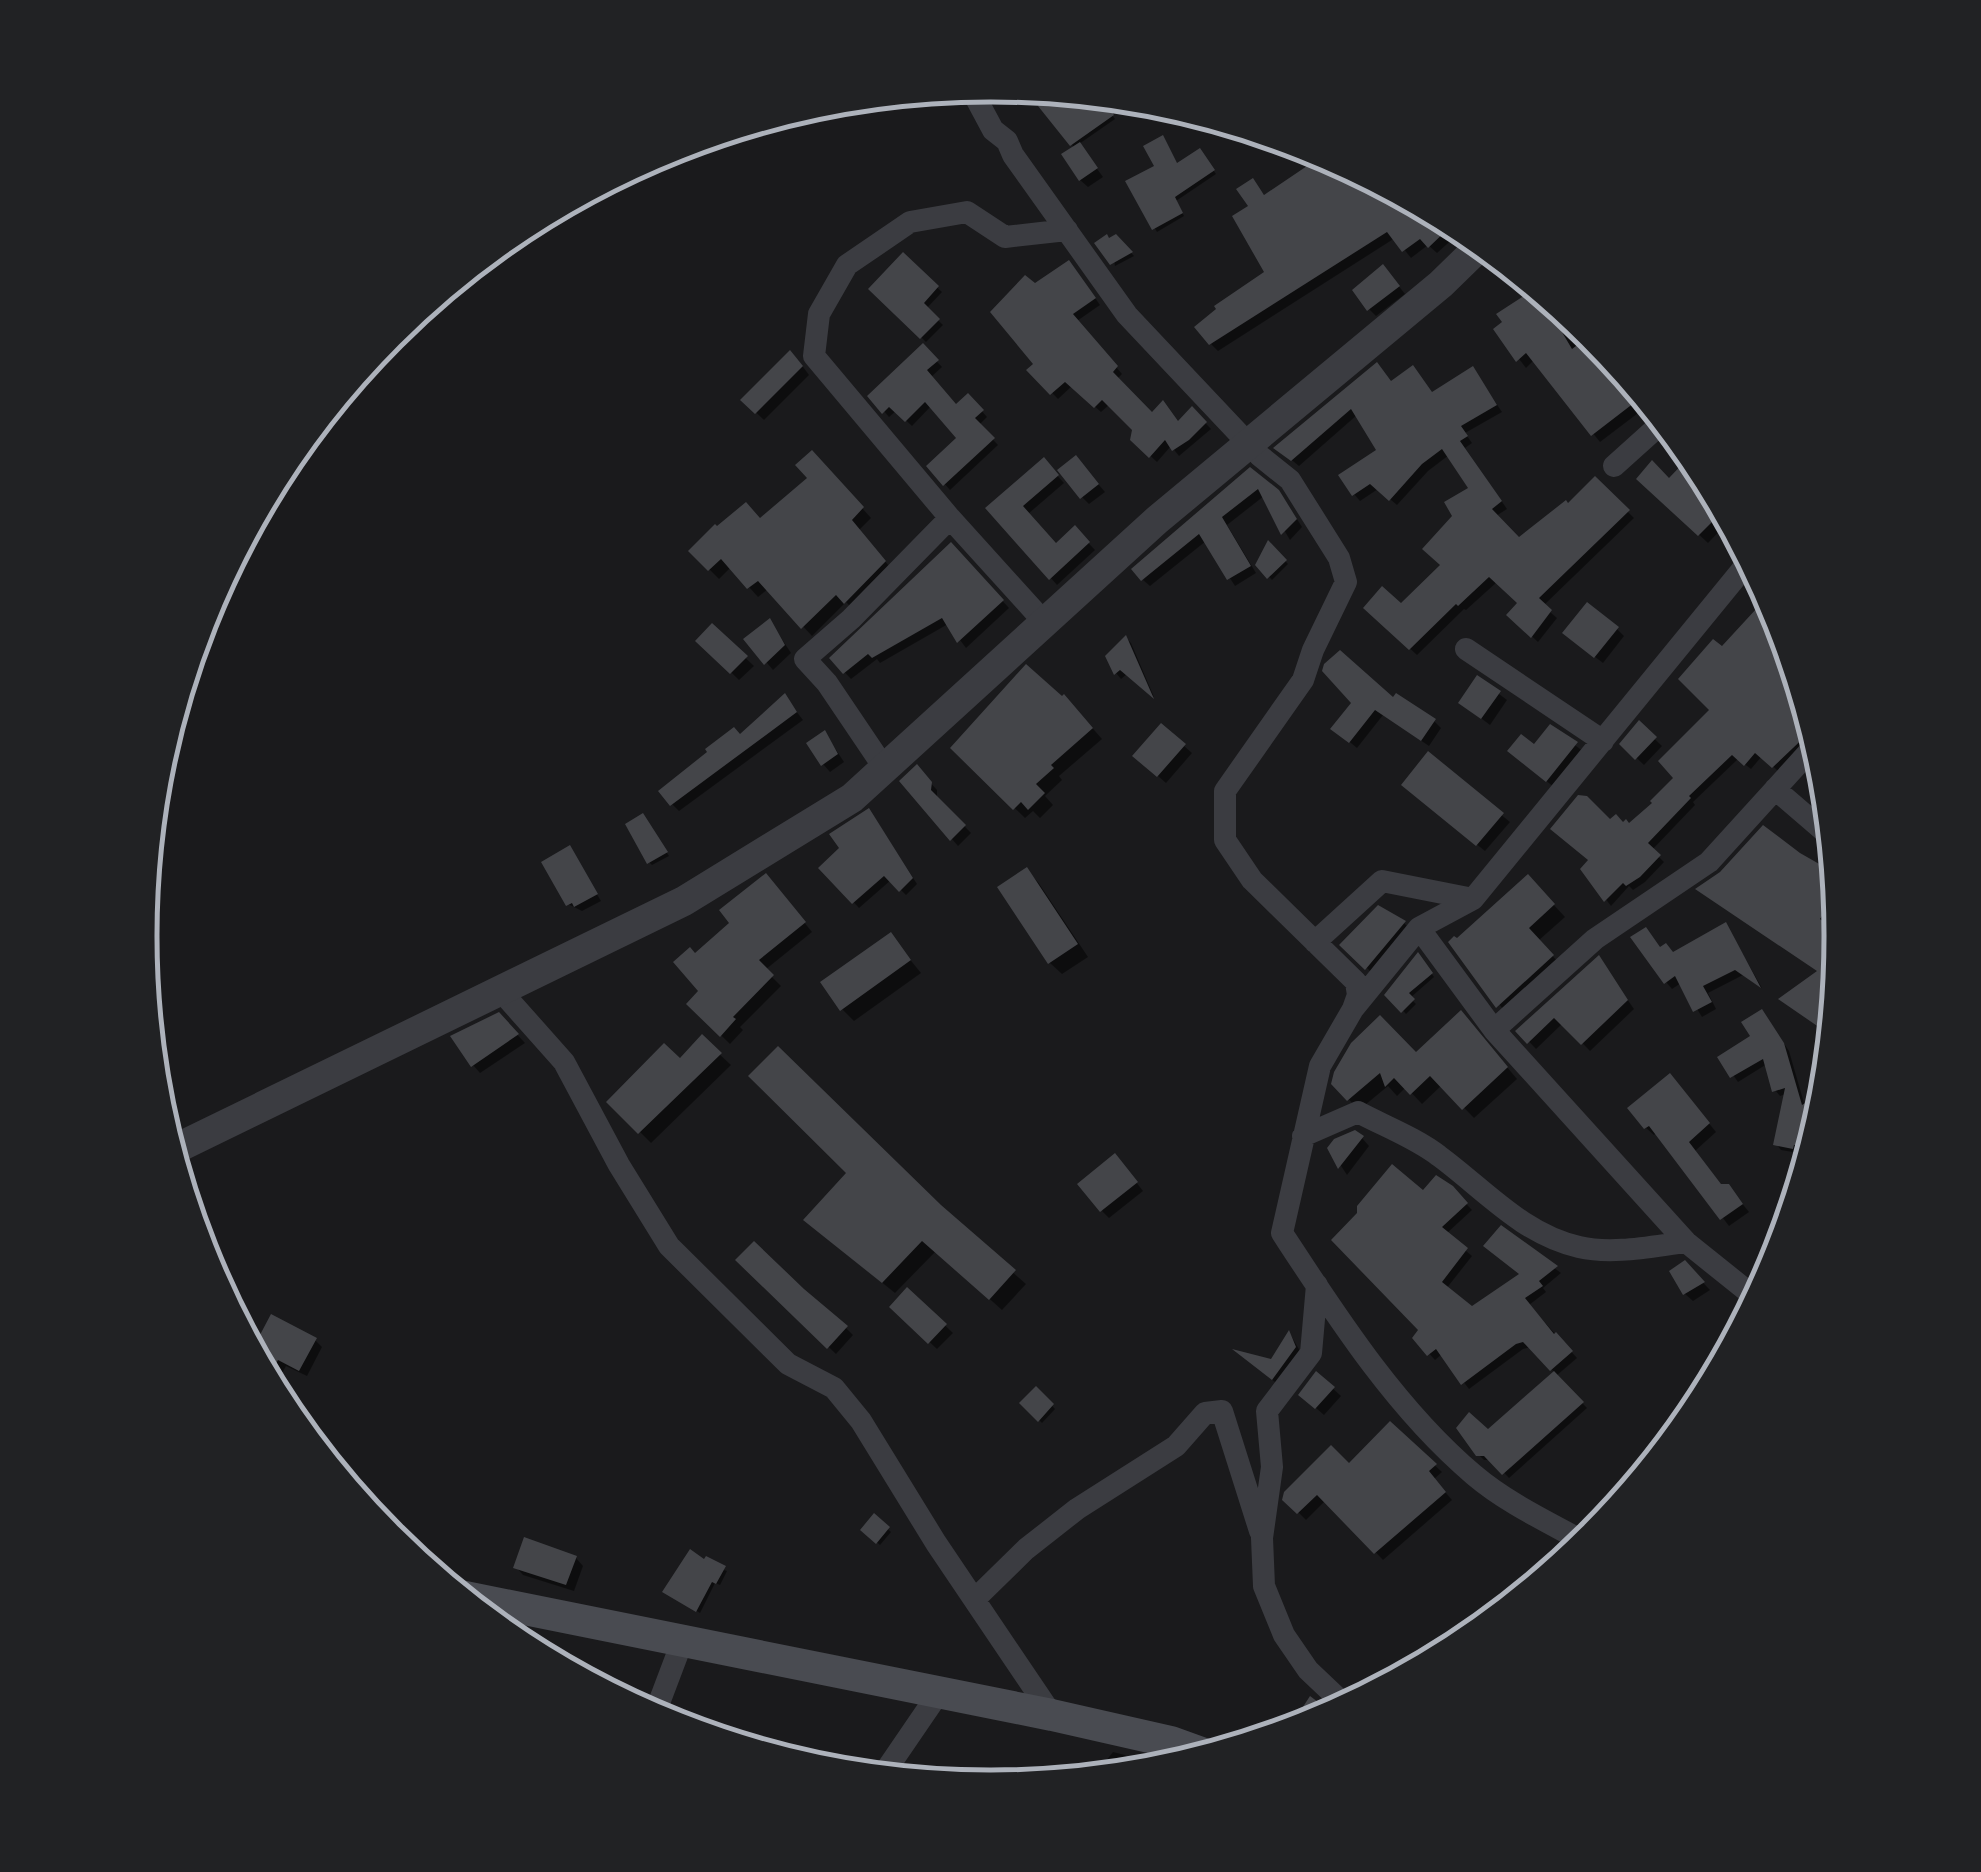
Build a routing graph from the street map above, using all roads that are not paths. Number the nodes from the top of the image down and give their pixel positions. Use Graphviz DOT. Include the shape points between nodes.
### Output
graph roads {
  1 [pos="978,102"];
  2 [pos="1066,230"];
  3 [pos="1471,255"];
  4 [pos="1653,431"];
  5 [pos="1249,441"];
  6 [pos="1614,466"];
  7 [pos="950,518"];
  8 [pos="1740,572"];
  9 [pos="1045,623"];
  10 [pos="1466,649"];
  11 [pos="1603,741"];
  12 [pos="1804,757"];
  13 [pos="886,768"];
  14 [pos="1775,790"];
  15 [pos="1817,825"];
  16 [pos="1472,898"];
  17 [pos="1419,928"];
  18 [pos="1315,942"];
  19 [pos="500,990"];
  20 [pos="1353,1009"];
  21 [pos="1494,1030"];
  22 [pos="1302,1136"];
  23 [pos="183,1145"];
  24 [pos="1686,1242"];
  25 [pos="1316,1286"];
  26 [pos="1745,1289"];
  27 [pos="1570,1534"];
  28 [pos="1262,1538"];
  29 [pos="974,1599"];
  30 [pos="490,1602"];
  31 [pos="682,1642"];
  32 [pos="938,1694"];
  33 [pos="1334,1695"];
  34 [pos="660,1701"];
  35 [pos="1052,1715"];
  36 [pos="1183,1746"];
  37 [pos="891,1763"];
  1 -- 2 [label="street"];
  2 -- 5 [label="street" via="1126,314"];
  2 -- 7 [label="street" via="1006,237 968,212 910,222 848,265 819,314 814,356"];
  3 -- 5 [label="street"];
  4 -- 6 [label="street"];
  5 -- 9 [label="street"];
  5 -- 18 [label="street" via="1290,480 1346,582 1303,680 1225,791 1225,840 1252,880"];
  7 -- 9 [label="street"];
  7 -- 13 [label="street" via="805,659"];
  8 -- 11 [label="street"];
  9 -- 13 [label="street"];
  10 -- 11 [label="street"];
  11 -- 16 [label="street"];
  12 -- 14 [label="street"];
  13 -- 19 [label="street" via="852,798 684,902"];
  14 -- 15 [label="street"];
  14 -- 21 [label="street" via="1709,862 1595,939"];
  16 -- 17 [label="street"];
  16 -- 18 [label="street" via="1382,881"];
  17 -- 20 [label="street"];
  17 -- 21 [label="street"];
  18 -- 20 [label="street" via="1356,982"];
  19 -- 23 [label="street"];
  19 -- 29 [label="street" via="564,1062 669,1246 788,1364 834,1388 862,1420"];
  20 -- 22 [label="street" via="1320,1066"];
  21 -- 24 [label="street"];
  22 -- 24 [label="street" via="1358,1112 1438,1154 1532,1228 1580,1248"];
  22 -- 25 [label="street" via="1282,1232"];
  24 -- 26 [label="street"];
  25 -- 27 [label="street" via="1410,1412 1475,1476"];
  25 -- 28 [label="street" via="1310,1352 1267,1411 1272,1467"];
  28 -- 29 [label="street" via="1222,1411 1204,1413 1176,1446 1077,1509"];
  28 -- 33 [label="street" via="1264,1586 1284,1635"];
  29 -- 35 [label="street"];
  30 -- 31 [label="main road"];
  31 -- 32 [label="main road"];
  31 -- 34 [label="street"];
  32 -- 35 [label="main road"];
  32 -- 37 [label="street"];
  35 -- 36 [label="main road"];
}
